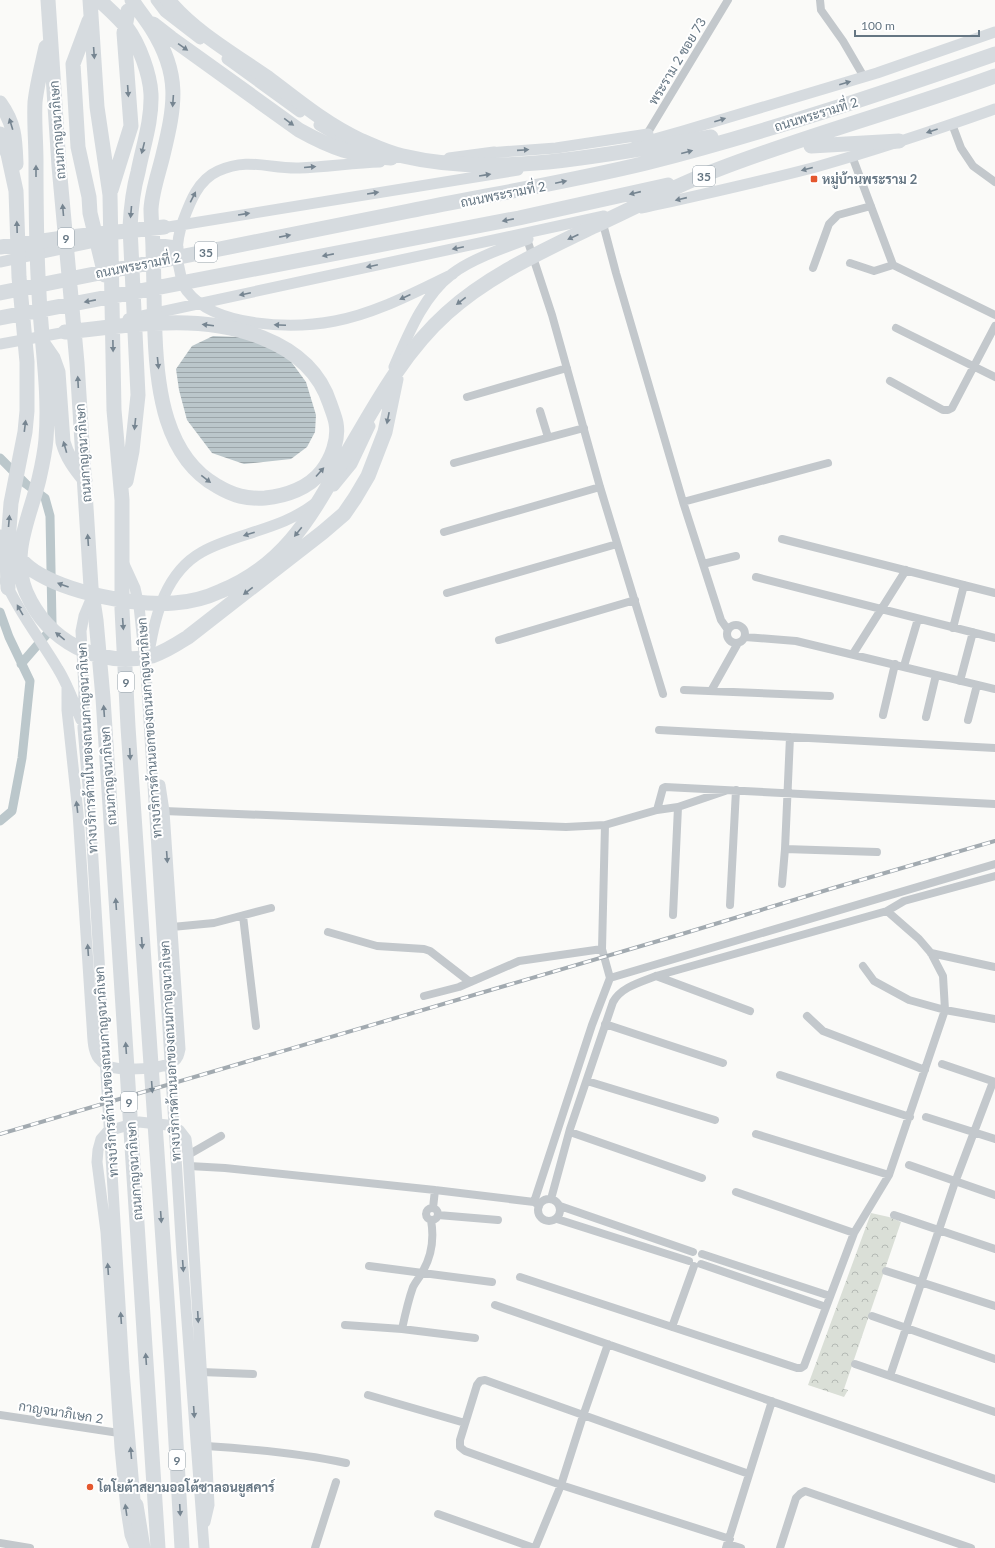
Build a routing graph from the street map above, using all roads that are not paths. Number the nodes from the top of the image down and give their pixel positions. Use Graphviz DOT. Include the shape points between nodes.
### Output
graph roads {
  1 [pos="90,0"];
  2 [pos="100,0"];
  3 [pos="156,0"];
  4 [pos="168,0"];
  5 [pos="728,0"];
  6 [pos="820,0"];
  7 [pos="49,2"];
  8 [pos="134,8"];
  9 [pos="91,16"];
  10 [pos="50,27"];
  11 [pos="995,32"];
  12 [pos="995,54"];
  13 [pos="995,61"];
  14 [pos="995,76"];
  15 [pos="864,77"];
  16 [pos="995,87"];
  17 [pos="0,103"];
  18 [pos="995,110"];
  19 [pos="952,124"];
  20 [pos="683,131"];
  21 [pos="0,134"];
  22 [pos="647,134"];
  23 [pos="899,141"];
  24 [pos="811,146"];
  25 [pos="494,152"];
  26 [pos="852,156"];
  27 [pos="420,161"];
  28 [pos="995,182"];
  29 [pos="16,191"];
  30 [pos="110,195"];
  31 [pos="871,206"];
  32 [pos="601,217"];
  33 [pos="580,222"];
  34 [pos="164,227"];
  35 [pos="527,239"];
  36 [pos="153,245"];
  37 [pos="0,247"];
  38 [pos="176,248"];
  39 [pos="0,262"];
  40 [pos="850,263"];
  41 [pos="893,264"];
  42 [pos="813,268"];
  43 [pos="453,274"];
  44 [pos="19,277"];
  45 [pos="0,293"];
  46 [pos="39,294"];
  47 [pos="112,300"];
  48 [pos="154,310"];
  49 [pos="995,315"];
  50 [pos="0,318"];
  51 [pos="995,326"];
  52 [pos="896,328"];
  53 [pos="65,332"];
  54 [pos="0,344"];
  55 [pos="43,344"];
  56 [pos="401,352"];
  57 [pos="974,366"];
  58 [pos="567,368"];
  59 [pos="995,377"];
  60 [pos="890,381"];
  61 [pos="138,395"];
  62 [pos="468,397"];
  63 [pos="540,411"];
  64 [pos="584,428"];
  65 [pos="548,437"];
  66 [pos="454,463"];
  67 [pos="828,463"];
  68 [pos="84,478"];
  69 [pos="600,486"];
  70 [pos="122,500"];
  71 [pos="683,502"];
  72 [pos="444,532"];
  73 [pos="0,537"];
  74 [pos="782,538"];
  75 [pos="617,544"];
  76 [pos="736,556"];
  77 [pos="121,557"];
  78 [pos="703,564"];
  79 [pos="0,570"];
  80 [pos="906,570"];
  81 [pos="756,577"];
  82 [pos="964,585"];
  83 [pos="8,588"];
  84 [pos="447,593"];
  85 [pos="995,593"];
  86 [pos="92,597"];
  87 [pos="634,600"];
  88 [pos="881,610"];
  89 [pos="918,619"];
  90 [pos="953,628"];
  91 [pos="728,630"];
  92 [pos="973,632"];
  93 [pos="745,637"];
  94 [pos="995,638"];
  95 [pos="499,640"];
  96 [pos="738,643"];
  97 [pos="853,654"];
  98 [pos="895,664"];
  99 [pos="904,666"];
  100 [pos="146,672"];
  101 [pos="936,675"];
  102 [pos="960,681"];
  103 [pos="977,685"];
  104 [pos="67,686"];
  105 [pos="995,689"];
  106 [pos="684,690"];
  107 [pos="711,691"];
  108 [pos="663,694"];
  109 [pos="830,696"];
  110 [pos="882,715"];
  111 [pos="926,716"];
  112 [pos="968,720"];
  113 [pos="83,728"];
  114 [pos="659,730"];
  115 [pos="790,737"];
  116 [pos="995,748"];
  117 [pos="733,790"];
  118 [pos="787,792"];
  119 [pos="995,804"];
  120 [pos="678,807"];
  121 [pos="160,809"];
  122 [pos="657,810"];
  123 [pos="604,825"];
  124 [pos="785,850"];
  125 [pos="877,852"];
  126 [pos="995,864"];
  127 [pos="995,876"];
  128 [pos="782,884"];
  129 [pos="730,905"];
  130 [pos="271,908"];
  131 [pos="887,911"];
  132 [pos="673,915"];
  133 [pos="243,916"];
  134 [pos="172,927"];
  135 [pos="328,932"];
  136 [pos="602,949"];
  137 [pos="931,953"];
  138 [pos="863,966"];
  139 [pos="995,967"];
  140 [pos="656,976"];
  141 [pos="610,978"];
  142 [pos="470,982"];
  143 [pos="424,996"];
  144 [pos="945,1010"];
  145 [pos="750,1011"];
  146 [pos="807,1016"];
  147 [pos="995,1019"];
  148 [pos="605,1024"];
  149 [pos="256,1026"];
  150 [pos="723,1063"];
  151 [pos="942,1064"];
  152 [pos="925,1070"];
  153 [pos="780,1075"];
  154 [pos="587,1081"];
  155 [pos="994,1082"];
  156 [pos="910,1117"];
  157 [pos="926,1117"];
  158 [pos="715,1120"];
  159 [pos="974,1131"];
  160 [pos="570,1132"];
  161 [pos="756,1134"];
  162 [pos="221,1136"];
  163 [pos="995,1139"];
  164 [pos="188,1155"];
  165 [pos="909,1165"];
  166 [pos="189,1166"];
  167 [pos="889,1175"];
  168 [pos="702,1178"];
  169 [pos="955,1182"];
  170 [pos="435,1190"];
  171 [pos="736,1192"];
  172 [pos="995,1195"];
  173 [pos="551,1199"];
  174 [pos="536,1204"];
  175 [pos="560,1206"];
  176 [pos="434,1214"];
  177 [pos="894,1215"];
  178 [pos="557,1219"];
  179 [pos="498,1220"];
  180 [pos="939,1231"];
  181 [pos="854,1232"];
  182 [pos="995,1249"];
  183 [pos="698,1253"];
  184 [pos="695,1264"];
  185 [pos="369,1266"];
  186 [pos="886,1271"];
  187 [pos="423,1272"];
  188 [pos="520,1277"];
  189 [pos="492,1282"];
  190 [pos="922,1282"];
  191 [pos="830,1296"];
  192 [pos="495,1305"];
  193 [pos="995,1306"];
  194 [pos="826,1307"];
  195 [pos="872,1316"];
  196 [pos="345,1325"];
  197 [pos="672,1327"];
  198 [pos="906,1328"];
  199 [pos="402,1330"];
  200 [pos="475,1338"];
  201 [pos="608,1344"];
  202 [pos="995,1359"];
  203 [pos="855,1364"];
  204 [pos="196,1372"];
  205 [pos="253,1374"];
  206 [pos="890,1376"];
  207 [pos="368,1395"];
  208 [pos="772,1401"];
  209 [pos="995,1412"];
  210 [pos="0,1415"];
  211 [pos="583,1416"];
  212 [pos="465,1423"];
  213 [pos="119,1433"];
  214 [pos="206,1446"];
  215 [pos="346,1463"];
  216 [pos="749,1474"];
  217 [pos="995,1479"];
  218 [pos="336,1482"];
  219 [pos="561,1485"];
  220 [pos="136,1505"];
  221 [pos="438,1514"];
  222 [pos="202,1533"];
  223 [pos="0,1543"];
  224 [pos="728,1544"];
  225 [pos="30,1548"];
  226 [pos="136,1548"];
  227 [pos="143,1548"];
  228 [pos="158,1548"];
  229 [pos="182,1548"];
  230 [pos="204,1548"];
  231 [pos="315,1548"];
  232 [pos="535,1548"];
  233 [pos="741,1548"];
  234 [pos="780,1548"];
  235 [pos="971,1548"];
  1 -- 9 [label="highway, ถนนกาญจนาภิเษก / 9"];
  2 -- 61 [label="highway, one-way" via="128,29 146,69 151,93 149,124 133,193 130,226"];
  3 -- 25 [label="main road" via="165,12 200,39 317,124 349,143 372,150 426,157"];
  4 -- 13 [label="highway" via="197,28 359,140 401,156 456,165 497,165 566,159 824,117"];
  5 -- 22 [label="street, พระราม 2 ซอย 73"];
  6 -- 15 [label="street" via="821,10"];
  7 -- 10 [label="highway, ถนนกาญจนาภิเษก / 9"];
  8 -- 27 [label="highway, one-way" via="171,38 299,130 319,141 358,154"];
  8 -- 30 [label="highway, one-way" via="124,33 130,126"];
  8 -- 36 [label="highway, one-way" via="152,29 166,56 171,70 174,98 151,208"];
  9 -- 30 [label="highway, ถนนกาญจนาภิเษก / 9, one-way" via="98,107"];
  9 -- 47 [label="highway, ถนนกาญจนาภิเษก" via="73,64 78,147 90,213"];
  46 -- 10 [label="highway, one-way" via="35,102"];
  68 -- 10 [label="highway, ถนนกาญจนาภิเษก / 9, one-way"];
  11 -- 15 [label="main road, ถนนพระรามที่ 2"];
  45 -- 12 [label="highway, ถนนพระรามที่ 2 / 35, one-way" via="558,183 769,129"];
  14 -- 73 [label="highway, one-way" via="717,170 544,250 476,290 443,316 411,352 297,534 274,558 234,586 202,598 171,603 148,603 106,596 72,588 44,577 22,562"];
  20 -- 15 [label="main road, ถนนพระรามที่ 2, one-way"];
  16 -- 24 [label="highway, ถนนพระรามที่ 2 / 35"];
  29 -- 17 [label="highway, one-way" via="15,138 11,122"];
  18 -- 19 [label="main road, 35"];
  19 -- 23 [label="main road, 35, one-way"];
  19 -- 28 [label="street" via="961,148 973,166"];
  20 -- 22 [label="main road"];
  34 -- 20 [label="main road, ถนนพระรามที่ 2, one-way" via="562,161"];
  21 -- 29 [label="highway" via="8,154"];
  25 -- 22 [label="main road, one-way" via="556,148"];
  23 -- 24 [label="highway"];
  23 -- 26 [label="main road, 35"];
  24 -- 50 [label="highway, ถนนพระรามที่ 2 / 35, one-way" via="720,172 519,218"];
  25 -- 27 [label="main road"];
  26 -- 31 [label="street"];
  26 -- 32 [label="main road, 35, one-way" via="751,183"];
  38 -- 27 [label="main road, one-way" via="179,232 194,195 203,181 218,171 254,164 297,168"];
  44 -- 29 [label="highway, one-way"];
  30 -- 47 [label="highway, ถนนกาญจนาภิเษก / 9"];
  31 -- 41 [label="street"];
  31 -- 42 [label="street" via="838,216 829,224"];
  32 -- 33 [label="main road, 35"];
  32 -- 71 [label="street"];
  33 -- 35 [label="main road"];
  33 -- 53 [label="main road, 35, one-way"];
  34 -- 37 [label="highway"];
  34 -- 39 [label="main road, ถนนพระรามที่ 2"];
  35 -- 43 [label="main road" via="493,252"];
  35 -- 58 [label="street"];
  36 -- 38 [label="highway"];
  36 -- 48 [label="highway"];
  43 -- 38 [label="main road, one-way" via="358,316 312,325 268,324 229,317 198,303 186,290 178,266"];
  40 -- 41 [label="street" via="874,271"];
  41 -- 49 [label="street"];
  43 -- 56 [label="main road" via="423,308"];
  44 -- 46 [label="highway"];
  83 -- 44 [label="highway, one-way" via="7,555 14,485 25,432 27,396"];
  46 -- 55 [label="highway"];
  47 -- 70 [label="highway, ถนนกาญจนาภิเษก / 9, one-way" via="114,410"];
  48 -- 53 [label="highway, one-way" via="156,347 162,400 174,437 185,458 196,471 209,482 231,494 250,499 288,495 310,482 322,471 336,440 336,425 326,392 319,381 306,364 288,350 253,334 234,329 182,323 165,323"];
  48 -- 61 [label="highway"];
  51 -- 57 [label="street"];
  52 -- 57 [label="street"];
  53 -- 54 [label="main road, 35"];
  56 -- 55 [label="highway, one-way" via="385,432 368,476 344,514 188,637 169,649 152,656 101,658 72,645 49,627 26,591 21,571 22,532 39,480 46,440"];
  68 -- 55 [label="highway, one-way" via="72,464 63,442 56,365"];
  56 -- 100 [label="main road, one-way" via="352,464 326,495 282,523 201,552 173,579 159,606 152,631"];
  57 -- 59 [label="street"];
  57 -- 60 [label="street" via="952,408 948,410 943,410"];
  58 -- 62 [label="street"];
  58 -- 64 [label="street"];
  61 -- 70 [label="highway, one-way" via="132,451"];
  63 -- 65 [label="street"];
  64 -- 65 [label="street"];
  64 -- 69 [label="street"];
  65 -- 66 [label="street"];
  67 -- 71 [label="street"];
  86 -- 68 [label="highway, ถนนกาญจนาภิเษก / 9, one-way"];
  69 -- 72 [label="street"];
  69 -- 75 [label="street"];
  70 -- 77 [label="highway, ถนนกาญจนาภิเษก / 9"];
  71 -- 78 [label="street"];
  74 -- 80 [label="street"];
  75 -- 84 [label="street"];
  75 -- 87 [label="street"];
  76 -- 78 [label="street"];
  77 -- 100 [label="main road, ทางบริการด้านนอกของถนนกาญจนาภิเษก" via="135,588 139,606"];
  77 -- 229 [label="highway, ถนนกาญจนาภิเษก / 9, one-way" via="133,807"];
  78 -- 91 [label="street" via="720,620"];
  79 -- 83 [label="main road"];
  80 -- 82 [label="street"];
  80 -- 88 [label="street"];
  81 -- 88 [label="street"];
  82 -- 85 [label="street"];
  82 -- 90 [label="street"];
  104 -- 83 [label="main road, one-way"];
  86 -- 113 [label="main road, ทางบริการด้านในของถนนกาญจนาภิเษก" via="81,631"];
  228 -- 86 [label="highway, ถนนกาญจนาภิเษก / 9, one-way" via="103,698"];
  87 -- 95 [label="street"];
  87 -- 108 [label="street"];
  88 -- 89 [label="street"];
  88 -- 97 [label="street"];
  89 -- 90 [label="street"];
  89 -- 99 [label="street"];
  90 -- 92 [label="street"];
  91 -- 93 [label="street" via="734,625 740,625 745,630"];
  91 -- 96 [label="street" via="728,638"];
  92 -- 94 [label="street"];
  92 -- 102 [label="street"];
  93 -- 96 [label="street"];
  93 -- 97 [label="street" via="787,639"];
  96 -- 107 [label="street"];
  97 -- 98 [label="street"];
  98 -- 99 [label="street"];
  98 -- 110 [label="street"];
  99 -- 101 [label="street"];
  100 -- 121 [label="main road, ทางบริการด้านนอกของถนนกาญจนาภิเษก"];
  101 -- 102 [label="street"];
  101 -- 111 [label="street"];
  102 -- 103 [label="street"];
  103 -- 105 [label="street"];
  103 -- 112 [label="street"];
  104 -- 113 [label="main road"];
  134 -- 104 [label="main road, one-way" via="180,1048 178,1057 173,1062 147,1068 131,1070 110,1067 95,1053"];
  106 -- 107 [label="street"];
  107 -- 109 [label="street"];
  220 -- 113 [label="main road, ทางบริการด้านในของถนนกาญจนาภิเษก, one-way" via="124,1371"];
  114 -- 115 [label="street"];
  115 -- 116 [label="street"];
  115 -- 118 [label="street"];
  117 -- 118 [label="street"];
  117 -- 120 [label="street"];
  117 -- 122 [label="street" via="666,787 663,788"];
  117 -- 129 [label="street"];
  118 -- 119 [label="street"];
  118 -- 124 [label="street"];
  120 -- 122 [label="street"];
  120 -- 132 [label="street"];
  121 -- 123 [label="street" via="566,827"];
  121 -- 134 [label="main road, one-way"];
  121 -- 204 [label="main road, ทางบริการด้านนอกของถนนกาญจนาภิเษก, one-way" via="182,1255"];
  122 -- 123 [label="street"];
  123 -- 136 [label="street"];
  124 -- 125 [label="street"];
  124 -- 128 [label="street"];
  126 -- 141 [label="street"];
  127 -- 131 [label="street" via="904,901"];
  130 -- 133 [label="street"];
  131 -- 137 [label="street"];
  131 -- 140 [label="street"];
  133 -- 134 [label="street" via="214,923"];
  133 -- 149 [label="street"];
  135 -- 142 [label="street" via="377,946 430,951"];
  136 -- 141 [label="street"];
  136 -- 142 [label="street" via="519,961"];
  137 -- 139 [label="street"];
  137 -- 144 [label="street" via="943,976"];
  138 -- 144 [label="street" via="874,981 890,991 909,1000"];
  140 -- 145 [label="street"];
  140 -- 148 [label="street" via="618,994"];
  141 -- 174 [label="street" via="592,1025"];
  142 -- 143 [label="street"];
  144 -- 147 [label="street"];
  144 -- 152 [label="street"];
  146 -- 152 [label="street" via="823,1031"];
  148 -- 150 [label="street"];
  148 -- 154 [label="street"];
  151 -- 155 [label="street"];
  152 -- 156 [label="street"];
  153 -- 156 [label="street"];
  154 -- 158 [label="street"];
  154 -- 160 [label="street"];
  155 -- 159 [label="street"];
  156 -- 167 [label="street"];
  157 -- 159 [label="street"];
  159 -- 163 [label="street"];
  159 -- 169 [label="street"];
  160 -- 168 [label="street"];
  160 -- 173 [label="street"];
  161 -- 167 [label="street"];
  162 -- 164 [label="street"];
  164 -- 166 [label="main road"];
  213 -- 164 [label="main road, one-way" via="98,1150 108,1131 139,1122 167,1125 179,1130 186,1139"];
  165 -- 169 [label="street"];
  166 -- 170 [label="street"];
  166 -- 204 [label="main road, one-way"];
  167 -- 181 [label="street"];
  169 -- 172 [label="street"];
  169 -- 180 [label="street"];
  170 -- 174 [label="street"];
  170 -- 176 [label="street"];
  171 -- 181 [label="street"];
  173 -- 174 [label="street"];
  173 -- 175 [label="street"];
  174 -- 178 [label="street" via="539,1216 543,1220 547,1222"];
  175 -- 178 [label="street" via="560,1215"];
  175 -- 183 [label="street"];
  176 -- 179 [label="street"];
  176 -- 187 [label="street" via="433,1240"];
  177 -- 180 [label="street"];
  178 -- 184 [label="street"];
  180 -- 182 [label="street"];
  180 -- 190 [label="street"];
  181 -- 191 [label="street"];
  183 -- 184 [label="street" via="703,1260"];
  183 -- 184 [label="street" via="689,1256"];
  183 -- 191 [label="street"];
  184 -- 194 [label="street"];
  184 -- 197 [label="street"];
  185 -- 187 [label="street"];
  186 -- 190 [label="street"];
  187 -- 189 [label="street"];
  187 -- 199 [label="street" via="413,1288"];
  188 -- 197 [label="street"];
  190 -- 193 [label="street"];
  190 -- 198 [label="street"];
  191 -- 194 [label="street"];
  192 -- 201 [label="street"];
  194 -- 197 [label="street" via="804,1366 801,1368"];
  195 -- 198 [label="street"];
  196 -- 199 [label="street"];
  198 -- 202 [label="street"];
  198 -- 206 [label="street"];
  199 -- 200 [label="street"];
  201 -- 208 [label="street"];
  201 -- 211 [label="street"];
  203 -- 206 [label="street"];
  204 -- 205 [label="street"];
  204 -- 214 [label="main road"];
  204 -- 222 [label="main road, ทางบริการด้านนอกของถนนกาญจนาภิเษก, one-way"];
  206 -- 209 [label="street"];
  207 -- 212 [label="street"];
  208 -- 216 [label="street"];
  208 -- 217 [label="street"];
  210 -- 213 [label="street, กาญจนาภิเษก 2"];
  211 -- 212 [label="street" via="485,1380 476,1385"];
  211 -- 216 [label="street"];
  211 -- 219 [label="street"];
  212 -- 219 [label="street" via="460,1440 460,1447 465,1451"];
  226 -- 213 [label="main road, one-way" via="130,1535 126,1509"];
  214 -- 215 [label="street" via="303,1455"];
  214 -- 222 [label="main road" via="209,1505"];
  216 -- 224 [label="street"];
  218 -- 231 [label="street"];
  219 -- 224 [label="street"];
  219 -- 232 [label="street"];
  220 -- 226 [label="main road, ทางบริการด้านในของถนนกาญจนาภิเษก"];
  220 -- 227 [label="highway"];
  221 -- 232 [label="street"];
  222 -- 230 [label="main road, ทางบริการด้านนอกของถนนกาญจนาภิเษก"];
  223 -- 225 [label="street"];
  224 -- 233 [label="street"];
  234 -- 235 [label="street" via="796,1498 805,1491"];
}
